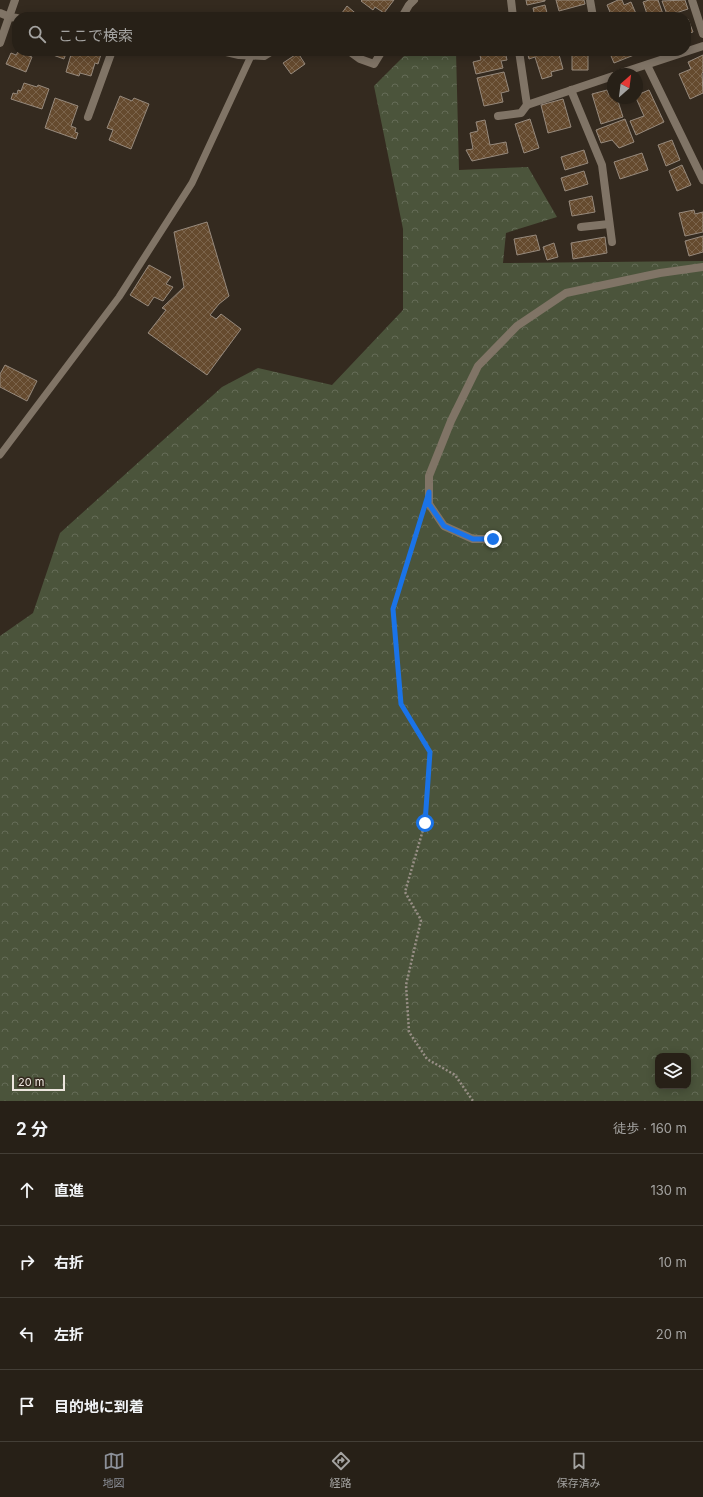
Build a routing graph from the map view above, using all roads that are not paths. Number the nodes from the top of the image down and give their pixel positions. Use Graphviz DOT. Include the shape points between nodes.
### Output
graph roads {
  1 [pos="15,0"];
  2 [pos="414,0"];
  3 [pos="511,0"];
  4 [pos="590,0"];
  5 [pos="692,0"];
  6 [pos="14,12"];
  7 [pos="405,12"];
  8 [pos="512,12"];
  9 [pos="592,12"];
  10 [pos="0,14"];
  11 [pos="12,18"];
  12 [pos="12,20"];
  13 [pos="703,34"];
  14 [pos="0,43"];
  15 [pos="703,46"];
  16 [pos="691,50"];
  17 [pos="110,56"];
  18 [pos="251,56"];
  19 [pos="264,56"];
  20 [pos="356,56"];
  21 [pos="379,56"];
  22 [pos="519,56"];
  23 [pos="672,56"];
  24 [pos="647,64"];
  25 [pos="635,68"];
  26 [pos="607,78"];
  27 [pos="571,90"];
  28 [pos="527,105"];
  29 [pos="498,116"];
  30 [pos="88,117"];
  31 [pos="703,180"];
  32 [pos="609,224"];
  33 [pos="581,227"];
  34 [pos="612,242"];
  35 [pos="703,267"];
  36 [pos="0,455"];
  37 [pos="493,539"];
  1 -- 6 [label="street"];
  2 -- 7 [label="street"];
  3 -- 8 [label="street"];
  4 -- 9 [label="street"];
  5 -- 13 [label="street"];
  10 -- 11 [label="street"];
  12 -- 14 [label="street"];
  15 -- 16 [label="street"];
  17 -- 30 [label="street"];
  18 -- 19 [label="street"];
  18 -- 36 [label="lane" via="192,183 119,297"];
  20 -- 21 [label="street" via="374,64"];
  22 -- 28 [label="street"];
  23 -- 24 [label="street"];
  24 -- 25 [label="street"];
  24 -- 31 [label="street"];
  26 -- 27 [label="street"];
  27 -- 28 [label="street"];
  27 -- 32 [label="street" via="602,165"];
  28 -- 29 [label="street" via="521,113"];
  32 -- 33 [label="street"];
  32 -- 34 [label="street"];
  35 -- 37 [label="street" via="660,273 566,293 517,326 478,366 451,421 429,476 429,504 444,526 473,539"];
}
